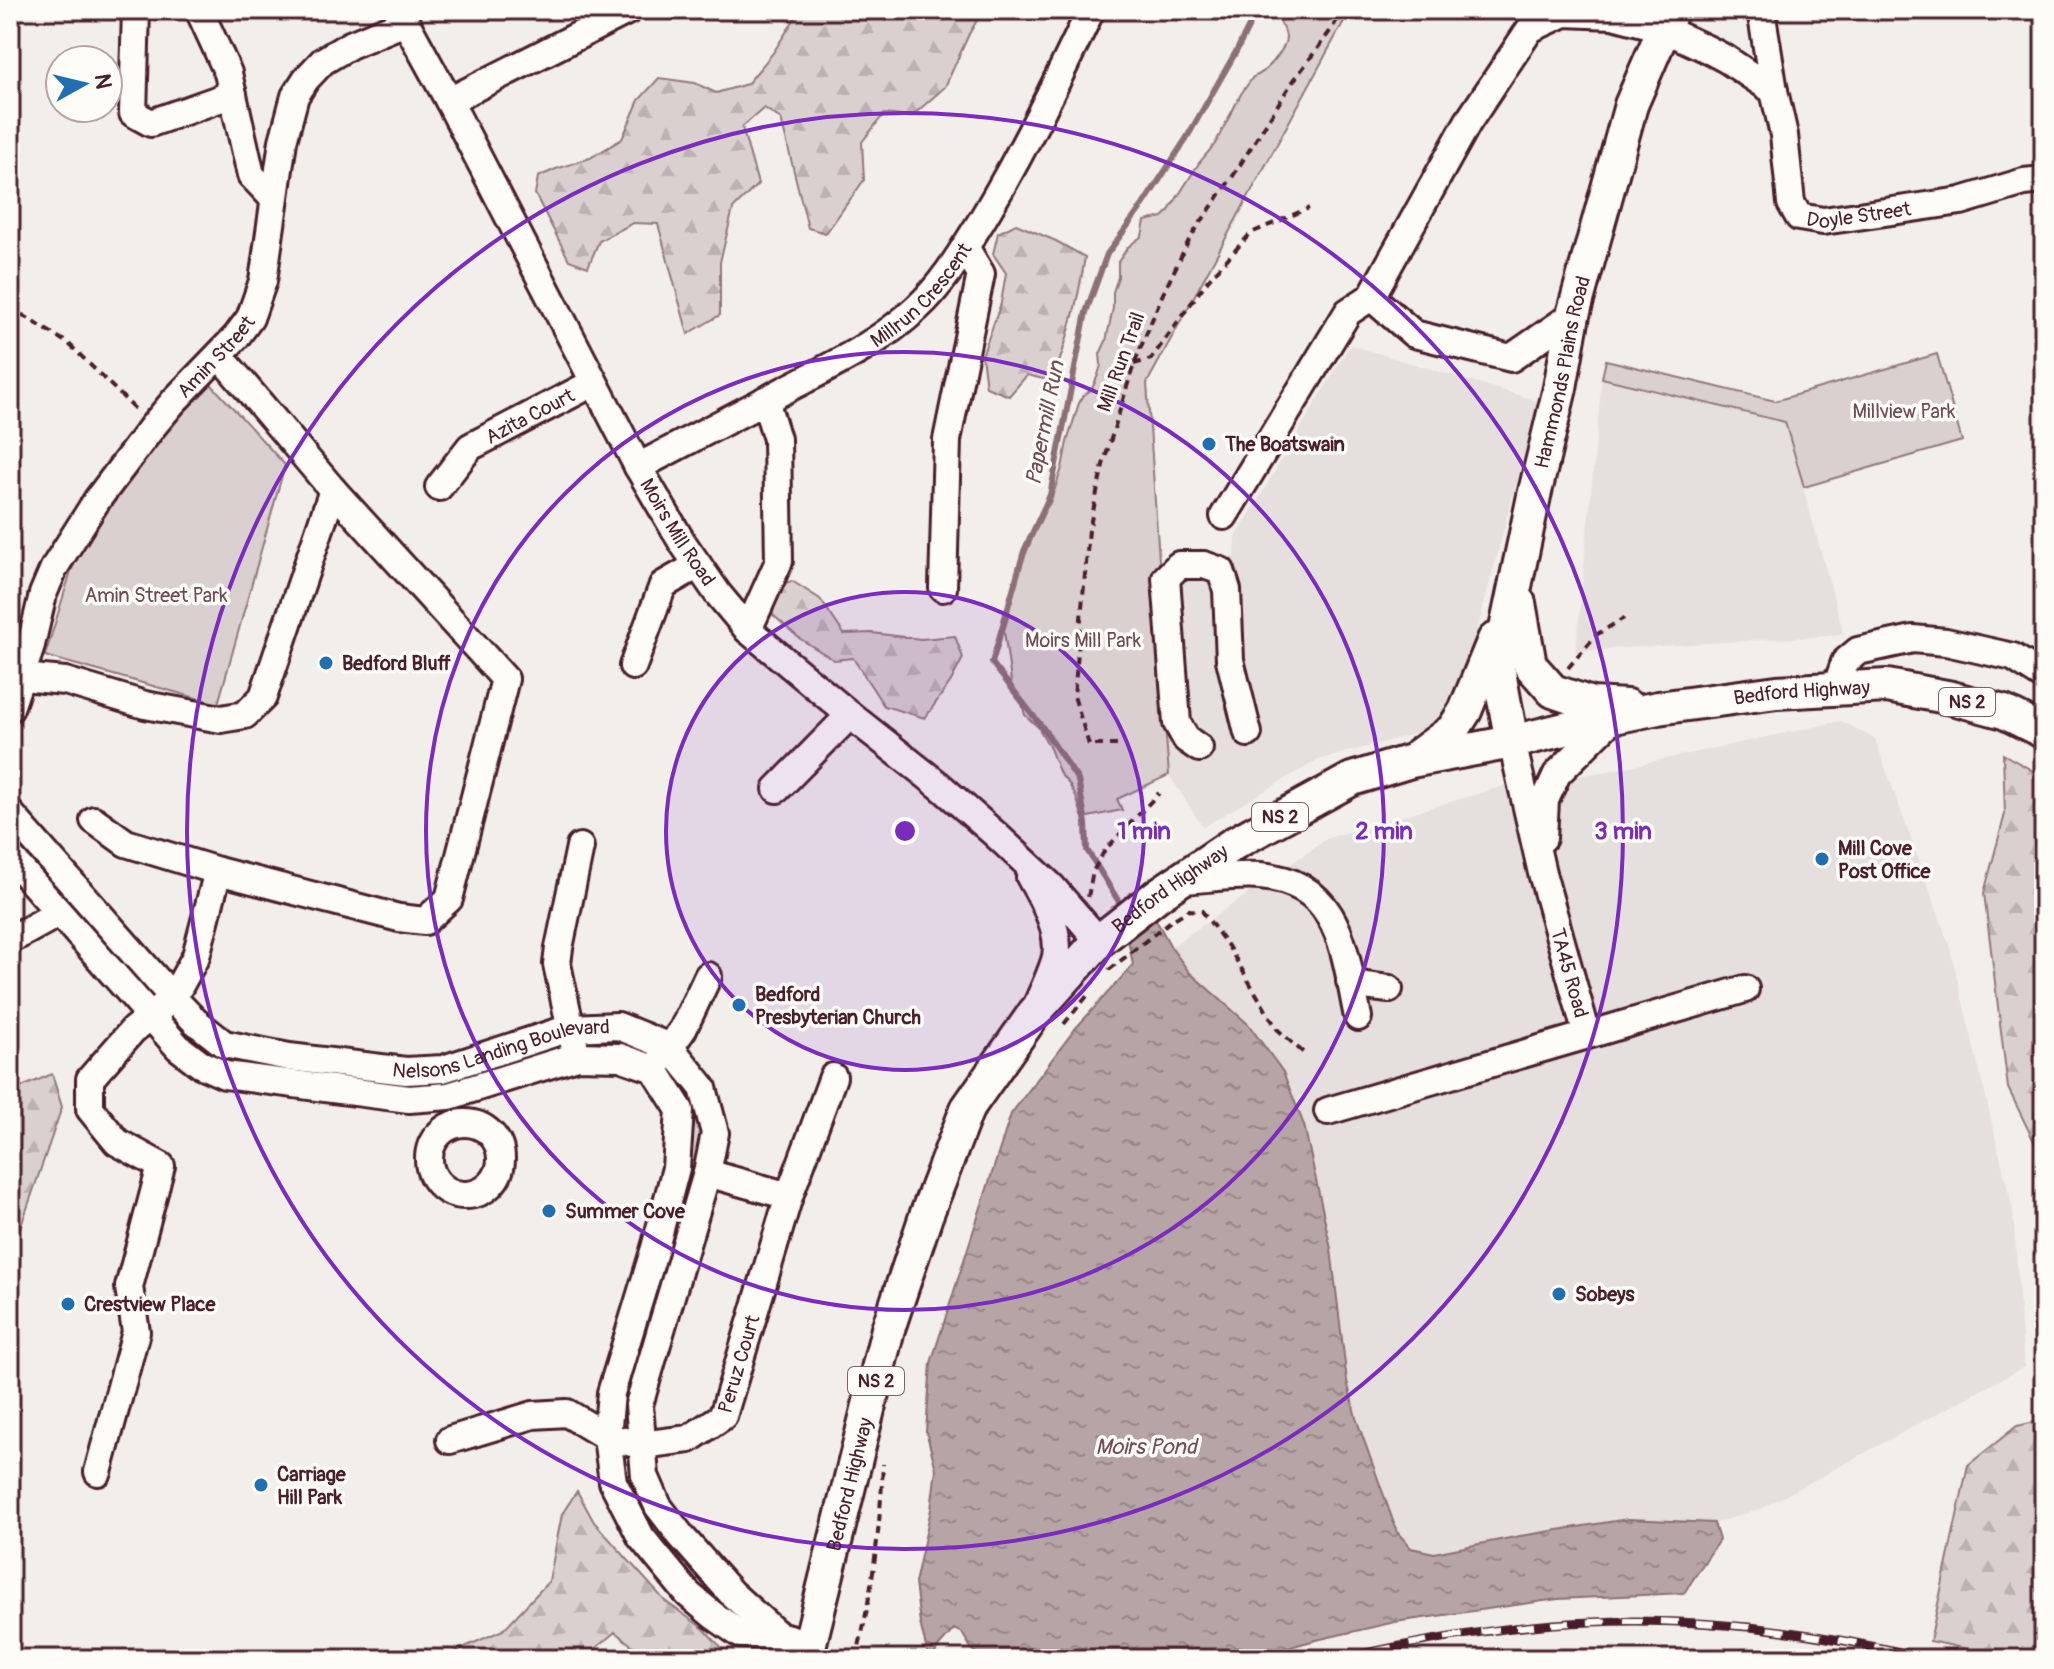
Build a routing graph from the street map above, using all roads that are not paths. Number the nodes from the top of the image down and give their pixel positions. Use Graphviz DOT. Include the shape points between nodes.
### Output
graph roads {
  1 [pos="136,10"];
  2 [pos="199,10"];
  3 [pos="629,10"];
  4 [pos="1091,10"];
  5 [pos="1761,10"];
  6 [pos="402,16"];
  7 [pos="1667,19"];
  8 [pos="1774,91"];
  9 [pos="233,94"];
  10 [pos="449,101"];
  11 [pos="2044,180"];
  12 [pos="274,199"];
  13 [pos="965,247"];
  14 [pos="1371,297"];
  15 [pos="1573,315"];
  16 [pos="219,355"];
  17 [pos="593,383"];
  18 [pos="765,400"];
  19 [pos="638,467"];
  20 [pos="439,487"];
  21 [pos="333,490"];
  22 [pos="1224,516"];
  23 [pos="698,565"];
  24 [pos="1516,585"];
  25 [pos="943,588"];
  26 [pos="748,630"];
  27 [pos="633,666"];
  28 [pos="22,677"];
  29 [pos="2044,677"];
  30 [pos="1836,688"];
  31 [pos="10,708"];
  32 [pos="1658,708"];
  33 [pos="850,715"];
  34 [pos="1614,717"];
  35 [pos="2044,732"];
  36 [pos="1248,733"];
  37 [pos="1512,742"];
  38 [pos="1199,748"];
  39 [pos="1411,761"];
  40 [pos="777,789"];
  41 [pos="10,813"];
  42 [pos="94,820"];
  43 [pos="580,847"];
  44 [pos="1017,853"];
  45 [pos="10,857"];
  46 [pos="218,871"];
  47 [pos="1542,873"];
  48 [pos="1171,898"];
  49 [pos="59,913"];
  50 [pos="10,940"];
  51 [pos="1112,950"];
  52 [pos="708,976"];
  53 [pos="1350,981"];
  54 [pos="1389,989"];
  55 [pos="1745,989"];
  56 [pos="173,998"];
  57 [pos="150,1016"];
  58 [pos="1358,1017"];
  59 [pos="1049,1018"];
  60 [pos="570,1028"];
  61 [pos="1587,1035"];
  62 [pos="670,1047"];
  63 [pos="577,1056"];
  64 [pos="443,1069"];
  65 [pos="654,1069"];
  66 [pos="833,1077"];
  67 [pos="449,1096"];
  68 [pos="1328,1111"];
  69 [pos="451,1125"];
  70 [pos="707,1173"];
  71 [pos="789,1196"];
  72 [pos="607,1437"];
  73 [pos="450,1440"];
  74 [pos="641,1445"];
  75 [pos="98,1472"];
  76 [pos="778,1635"];
  77 [pos="808,1651"];
  1 -- 9 [label="street" via="133,113 151,123"];
  2 -- 9 [label="street"];
  3 -- 10 [label="street"];
  4 -- 13 [label="street, Millrun Crescent"];
  5 -- 8 [label="street, Doyle Street"];
  6 -- 10 [label="street, Moirs Mill Road"];
  6 -- 12 [label="street, Amin Street" via="323,61 306,79 289,118"];
  7 -- 8 [label="street"];
  7 -- 14 [label="street" via="1565,13 1530,29 1468,122"];
  7 -- 15 [label="main road, Hammonds Plains Road" via="1631,105"];
  8 -- 11 [label="street, Doyle Street" via="1791,203 1799,217 1823,221 1961,201"];
  9 -- 12 [label="street" via="251,175"];
  10 -- 17 [label="street, Moirs Mill Road"];
  12 -- 16 [label="street, Amin Street" via="263,281 250,318"];
  13 -- 18 [label="street, Millrun Crescent" via="918,307 884,335"];
  13 -- 25 [label="street" via="981,274 947,440"];
  14 -- 15 [label="street" via="1414,334 1511,358"];
  14 -- 22 [label="street" via="1348,312"];
  15 -- 24 [label="main road, Hammonds Plains Road"];
  16 -- 21 [label="street"];
  16 -- 28 [label="street, Amin Street" via="153,426 54,568"];
  17 -- 19 [label="street, Moirs Mill Road"];
  17 -- 20 [label="street, Azita Court" via="470,447"];
  18 -- 19 [label="street, Millrun Crescent"];
  18 -- 26 [label="street" via="777,439 779,561"];
  19 -- 23 [label="street, Moirs Mill Road"];
  21 -- 28 [label="street" via="263,697 245,715 221,719 145,705 65,681"];
  21 -- 46 [label="street" via="505,679 449,899 425,921 399,918"];
  23 -- 26 [label="street, Moirs Mill Road"];
  23 -- 27 [label="street" via="663,585"];
  24 -- 32 [label="main road" via="1530,665 1553,691 1591,704"];
  24 -- 37 [label="main road, Hammonds Plains Road" via="1498,667"];
  24 -- 39 [label="main road" via="1465,711 1453,730"];
  26 -- 33 [label="street, Moirs Mill Road"];
  28 -- 31 [label="street, Amin Street"];
  29 -- 30 [label="street" via="2013,657 1913,639 1858,651 1845,662"];
  30 -- 32 [label="main road, Bedford Highway / NS 2"];
  30 -- 35 [label="main road, Bedford Highway / NS 2" via="1887,686 1952,698 2004,712"];
  32 -- 34 [label="main road, Bedford Highway / NS 2"];
  33 -- 40 [label="street"];
  33 -- 44 [label="street, Moirs Mill Road"];
  34 -- 37 [label="main road, Bedford Highway / NS 2"];
  34 -- 47 [label="street" via="1557,774 1545,800"];
  36 -- 38 [label="street" via="1230,660 1227,590 1221,571 1179,565 1166,578 1177,723"];
  37 -- 39 [label="main road, Bedford Highway / NS 2"];
  37 -- 47 [label="street, TA45 Road"];
  39 -- 48 [label="main road, Bedford Highway / NS 2" via="1352,779 1233,844"];
  41 -- 56 [label="street, Nelsons Landing Boulevard"];
  42 -- 46 [label="street" via="126,843"];
  43 -- 60 [label="street" via="557,964"];
  44 -- 51 [label="street, Moirs Mill Road"];
  44 -- 59 [label="street" via="1054,929"];
  45 -- 49 [label="street, Nelsons Landing Boulevard"];
  46 -- 56 [label="street" via="196,956"];
  47 -- 61 [label="street, TA45 Road"];
  48 -- 51 [label="main road, Bedford Highway / NS 2"];
  48 -- 53 [label="street" via="1259,876 1288,882 1309,892 1333,918"];
  49 -- 50 [label="street"];
  49 -- 57 [label="street, Nelsons Landing Boulevard"];
  51 -- 59 [label="main road, Bedford Highway / NS 2"];
  52 -- 62 [label="street"];
  53 -- 54 [label="street"];
  53 -- 58 [label="street"];
  55 -- 61 [label="street"];
  56 -- 57 [label="street"];
  56 -- 64 [label="street, Nelsons Landing Boulevard" via="224,1044 406,1071"];
  57 -- 67 [label="street, Nelsons Landing Boulevard" via="178,1047 225,1075 409,1099"];
  57 -- 75 [label="street" via="90,1079 90,1109 117,1142 161,1166 129,1287 136,1332"];
  59 -- 77 [label="main road, Bedford Highway / NS 2" via="967,1109 926,1216 888,1329"];
  60 -- 62 [label="street, Nelsons Landing Boulevard" via="618,1026"];
  60 -- 63 [label="street"];
  60 -- 64 [label="street, Nelsons Landing Boulevard"];
  61 -- 68 [label="street, TA45 Road"];
  62 -- 65 [label="street"];
  62 -- 70 [label="street, Nelsons Landing Boulevard" via="703,1088 715,1133"];
  63 -- 65 [label="street, Nelsons Landing Boulevard" via="620,1057"];
  63 -- 67 [label="street, Nelsons Landing Boulevard"];
  64 -- 67 [label="street"];
  65 -- 72 [label="street, Nelsons Landing Boulevard" via="680,1110 676,1168 611,1393"];
  66 -- 71 [label="street, Peruz Court"];
  67 -- 69 [label="street"];
  70 -- 71 [label="street"];
  70 -- 74 [label="street, Nelsons Landing Boulevard" via="639,1405"];
  71 -- 74 [label="street, Peruz Court" via="723,1416 689,1439"];
  72 -- 73 [label="street, Peruz Court" via="567,1413 533,1415"];
  72 -- 74 [label="street, Peruz Court"];
  72 -- 76 [label="street, Nelsons Landing Boulevard" via="613,1482 641,1537 688,1594 740,1634"];
  74 -- 76 [label="street, Nelsons Landing Boulevard" via="645,1476 658,1506 732,1594"];
  76 -- 77 [label="street, Nelsons Landing Boulevard"];
}
